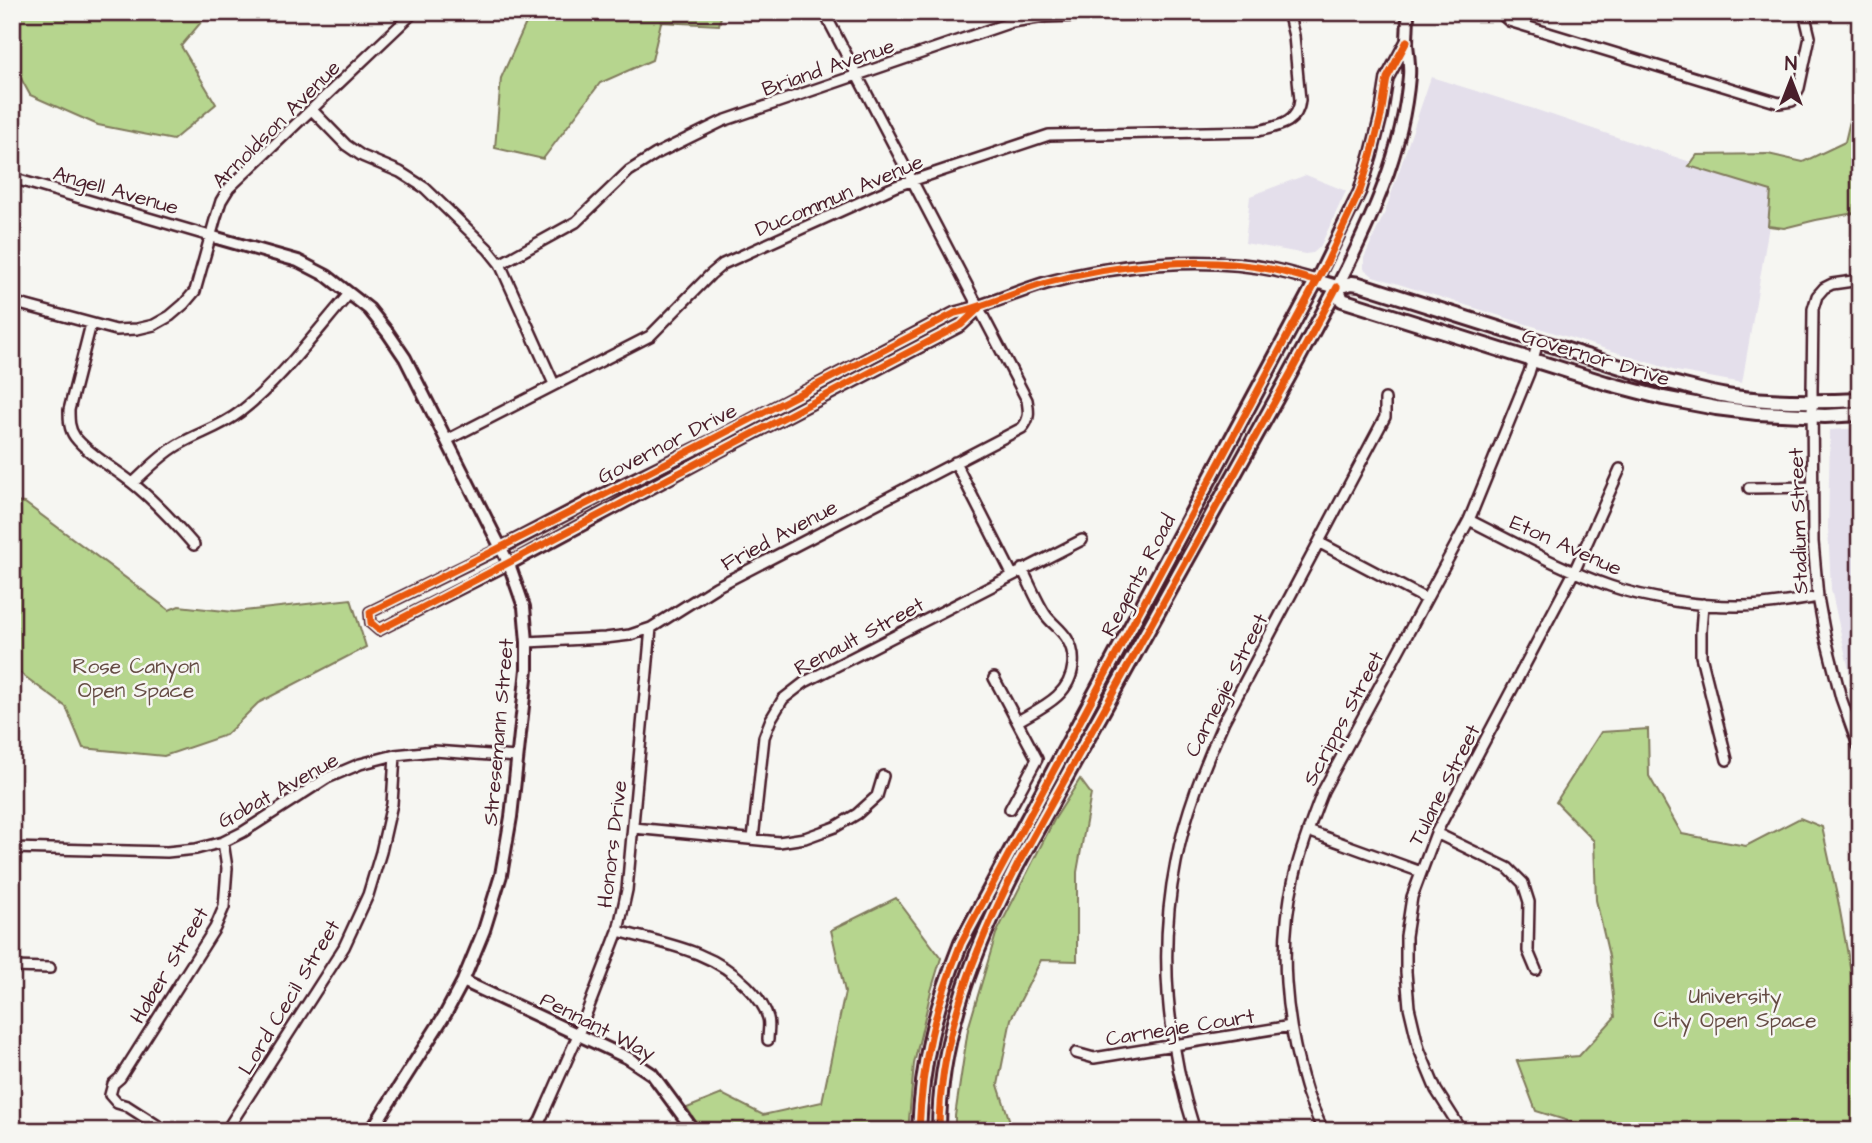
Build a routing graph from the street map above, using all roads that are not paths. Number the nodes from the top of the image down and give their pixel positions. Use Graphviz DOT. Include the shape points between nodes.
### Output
graph roads {
  1 [pos="414,12"];
  2 [pos="824,12"];
  3 [pos="1206,12"];
  4 [pos="1289,12"];
  5 [pos="1408,12"];
  6 [pos="1499,12"];
  7 [pos="1804,12"];
  8 [pos="1407,41"];
  9 [pos="856,75"];
  10 [pos="312,110"];
  11 [pos="12,178"];
  12 [pos="912,181"];
  13 [pos="210,236"];
  14 [pos="500,264"];
  15 [pos="1316,281"];
  16 [pos="1860,281"];
  17 [pos="1336,287"];
  18 [pos="349,294"];
  19 [pos="12,302"];
  20 [pos="979,308"];
  21 [pos="91,324"];
  22 [pos="1538,342"];
  23 [pos="1533,359"];
  24 [pos="554,384"];
  25 [pos="1385,399"];
  26 [pos="1860,400"];
  27 [pos="1812,401"];
  28 [pos="1860,414"];
  29 [pos="1812,416"];
  30 [pos="447,440"];
  31 [pos="955,462"];
  32 [pos="1620,469"];
  33 [pos="134,483"];
  34 [pos="1813,487"];
  35 [pos="1749,488"];
  36 [pos="1469,520"];
  37 [pos="1082,540"];
  38 [pos="1320,543"];
  39 [pos="194,545"];
  40 [pos="501,548"];
  41 [pos="509,564"];
  42 [pos="1022,569"];
  43 [pos="1574,572"];
  44 [pos="1012,575"];
  45 [pos="1818,597"];
  46 [pos="1426,598"];
  47 [pos="1703,604"];
  48 [pos="651,628"];
  49 [pos="527,642"];
  50 [pos="994,678"];
  51 [pos="1018,721"];
  52 [pos="1860,751"];
  53 [pos="394,755"];
  54 [pos="517,757"];
  55 [pos="1727,760"];
  56 [pos="883,776"];
  57 [pos="1010,809"];
  58 [pos="634,828"];
  59 [pos="1308,831"];
  60 [pos="1436,833"];
  61 [pos="754,839"];
  62 [pos="223,842"];
  63 [pos="12,848"];
  64 [pos="1421,872"];
  65 [pos="618,931"];
  66 [pos="12,967"];
  67 [pos="50,968"];
  68 [pos="1536,970"];
  69 [pos="463,981"];
  70 [pos="1291,1026"];
  71 [pos="578,1035"];
  72 [pos="768,1040"];
  73 [pos="1173,1046"];
  74 [pos="1076,1053"];
  75 [pos="166,1131"];
  76 [pos="226,1131"];
  77 [pos="371,1131"];
  78 [pos="533,1131"];
  79 [pos="694,1131"];
  80 [pos="919,1131"];
  81 [pos="939,1131"];
  82 [pos="1195,1131"];
  83 [pos="1323,1131"];
  84 [pos="1462,1131"];
  1 -- 10 [label="street, Arnoldson Avenue"];
  2 -- 9 [label="street"];
  3 -- 9 [label="street, Briand Avenue" via="1012,22"];
  4 -- 12 [label="street, Ducommun Avenue" via="1300,100 1293,119 1279,126 1258,131 1049,135"];
  5 -- 8 [label="street, Regents Road"];
  6 -- 7 [label="street" via="1508,21 1779,103 1792,101 1799,88 1810,37"];
  8 -- 15 [label="street, Regents Road" via="1387,78 1360,191"];
  8 -- 17 [label="street, Regents Road" via="1409,75 1390,168 1368,225"];
  9 -- 12 [label="street"];
  9 -- 14 [label="street, Briand Avenue" via="723,121 656,154 629,171 576,222"];
  10 -- 13 [label="street, Arnoldson Avenue" via="229,188"];
  10 -- 14 [label="street" via="346,145 425,188"];
  11 -- 13 [label="street, Angell Avenue"];
  12 -- 20 [label="street"];
  12 -- 24 [label="street, Ducommun Avenue" via="723,264 650,336"];
  13 -- 18 [label="street, Stresemann Street" via="298,261"];
  13 -- 21 [label="street, Arnoldson Avenue" via="195,290 170,316 137,329"];
  14 -- 24 [label="street"];
  15 -- 17 [label="main road, Governor Drive"];
  15 -- 20 [label="street, Governor Drive" via="1273,270 1207,263 1135,266 1043,284"];
  15 -- 80 [label="main road, Regents Road" via="965,934 929,1038"];
  16 -- 27 [label="street, Stadium Street" via="1832,284 1817,296"];
  17 -- 22 [label="main road, Governor Drive" via="1359,284"];
  17 -- 23 [label="main road, Governor Drive" via="1342,300"];
  17 -- 81 [label="main road, Regents Road" via="1017,866 984,934 955,1018 942,1084"];
  18 -- 30 [label="street, Stresemann Street" via="369,309 405,358"];
  18 -- 33 [label="street" via="269,386 241,411 162,455"];
  19 -- 21 [label="street, Arnoldson Avenue"];
  20 -- 31 [label="street, Fried Avenue" via="1030,413 1022,428"];
  20 -- 40 [label="street, Governor Drive" via="955,313"];
  20 -- 41 [label="street, Governor Drive" via="961,325"];
  21 -- 33 [label="street" via="69,424 83,446"];
  22 -- 23 [label="street, Scripps Street"];
  22 -- 27 [label="main road, Governor Drive" via="1704,391"];
  23 -- 29 [label="main road, Governor Drive" via="1663,398 1757,413"];
  23 -- 36 [label="street, Scripps Street"];
  24 -- 30 [label="street, Ducommun Avenue"];
  25 -- 38 [label="street, Carnegie Street" via="1385,417"];
  26 -- 27 [label="main road, Governor Drive"];
  27 -- 29 [label="street, Stadium Street"];
  28 -- 29 [label="main road, Governor Drive"];
  29 -- 34 [label="street, Stadium Street"];
  30 -- 40 [label="street, Stresemann Street"];
  31 -- 44 [label="street"];
  31 -- 48 [label="street, Fried Avenue" via="716,587"];
  32 -- 43 [label="street, Tulane Street"];
  33 -- 39 [label="street"];
  34 -- 35 [label="street"];
  34 -- 45 [label="street, Stadium Street"];
  36 -- 43 [label="street, Eton Avenue"];
  36 -- 46 [label="street, Scripps Street"];
  37 -- 42 [label="street, Renault Street"];
  38 -- 46 [label="street"];
  38 -- 73 [label="street, Carnegie Street" via="1224,721 1188,815 1167,921"];
  40 -- 41 [label="street, Stresemann Street"];
  40 -- 41 [label="street, Governor Drive" via="370,612 371,623 379,630"];
  41 -- 49 [label="street, Stresemann Street" via="524,607"];
  42 -- 44 [label="street, Renault Street"];
  42 -- 51 [label="street" via="1073,656 1066,688"];
  43 -- 47 [label="street, Eton Avenue" via="1655,598"];
  43 -- 60 [label="street, Tulane Street"];
  44 -- 61 [label="street, Renault Street" via="805,682 783,699 764,737"];
  45 -- 47 [label="street, Eton Avenue" via="1743,606"];
  45 -- 52 [label="street, Stadium Street" via="1841,698"];
  46 -- 59 [label="street, Scripps Street" via="1323,791"];
  47 -- 55 [label="street" via="1702,656"];
  48 -- 49 [label="street, Fried Avenue" via="605,638"];
  48 -- 58 [label="street, Honors Drive"];
  49 -- 54 [label="street, Stresemann Street"];
  50 -- 51 [label="street"];
  51 -- 57 [label="street" via="1037,759"];
  53 -- 54 [label="street, Gobat Avenue" via="434,751"];
  53 -- 62 [label="street, Gobat Avenue" via="327,778"];
  53 -- 76 [label="street, Lord Cecil Street" via="392,804 368,895 344,947"];
  54 -- 69 [label="street, Stresemann Street" via="501,875"];
  56 -- 61 [label="street" via="877,796 835,827 779,842"];
  58 -- 61 [label="street"];
  58 -- 65 [label="street, Honors Drive"];
  59 -- 64 [label="street"];
  59 -- 70 [label="street, Scripps Street" via="1287,920 1285,972"];
  60 -- 64 [label="street, Tulane Street"];
  60 -- 68 [label="street" via="1508,868 1523,883 1529,902 1528,951"];
  62 -- 63 [label="street, Gobat Avenue" via="167,852"];
  62 -- 75 [label="street, Haber Street" via="227,868 224,907 215,928 110,1095"];
  64 -- 84 [label="street, Tulane Street" via="1406,936 1409,1007 1436,1090"];
  65 -- 71 [label="street, Honors Drive"];
  65 -- 72 [label="street" via="719,963 758,997 768,1019"];
  66 -- 67 [label="street"];
  69 -- 71 [label="street, Pennant Way"];
  69 -- 77 [label="street, Stresemann Street"];
  70 -- 73 [label="street, Carnegie Court"];
  70 -- 83 [label="street, Scripps Street" via="1305,1087"];
  71 -- 78 [label="street, Honors Drive"];
  71 -- 79 [label="street, Pennant Way" via="652,1074"];
  73 -- 74 [label="street, Carnegie Court" via="1094,1058"];
  73 -- 82 [label="street, Carnegie Street"];
}
